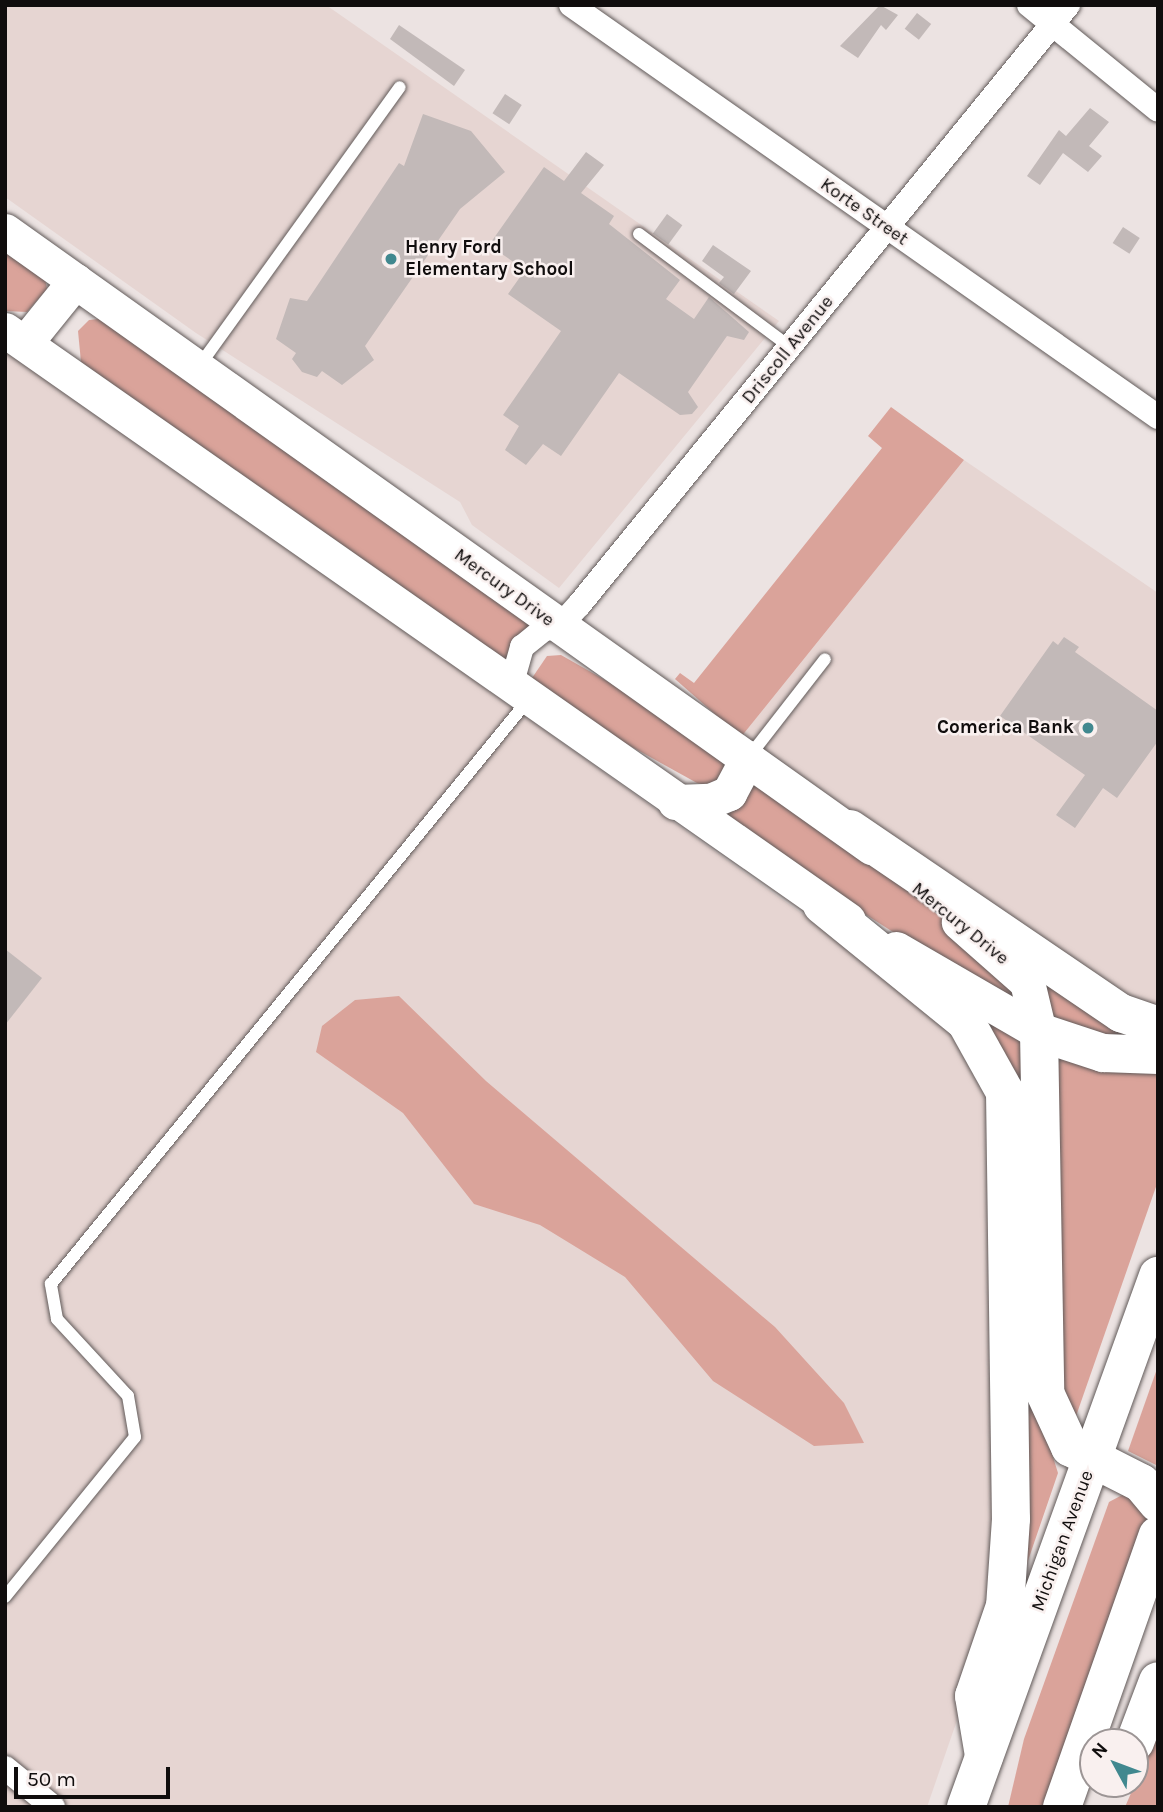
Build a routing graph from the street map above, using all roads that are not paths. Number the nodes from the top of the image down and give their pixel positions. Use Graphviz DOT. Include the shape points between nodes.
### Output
graph roads {
  1 [pos="571,5"];
  2 [pos="1029,5"];
  3 [pos="1068,5"];
  4 [pos="1052,24"];
  5 [pos="400,87"];
  6 [pos="1158,110"];
  7 [pos="887,228"];
  8 [pos="5,231"];
  9 [pos="639,234"];
  10 [pos="75,281"];
  11 [pos="15,337"];
  12 [pos="790,347"];
  13 [pos="197,369"];
  14 [pos="1158,417"];
  15 [pos="559,628"];
  16 [pos="825,659"];
  17 [pos="520,693"];
  18 [pos="748,758"];
  19 [pos="675,802"];
  20 [pos="850,829"];
  21 [pos="822,905"];
  22 [pos="1158,1026"];
  23 [pos="1039,1032"];
  24 [pos="1158,1055"];
  25 [pos="1158,1276"];
  26 [pos="1092,1460"];
  27 [pos="1158,1503"];
  28 [pos="1158,1535"];
  29 [pos="5,1597"];
  30 [pos="1158,1611"];
  31 [pos="1158,1681"];
  32 [pos="1116,1728"];
  33 [pos="1140,1728"];
  34 [pos="5,1768"];
  35 [pos="976,1787"];
  36 [pos="53,1807"];
  37 [pos="1062,1807"];
  1 -- 7 [label="street, Korte Street"];
  2 -- 4 [label="street"];
  3 -- 4 [label="street, Driscoll Avenue"];
  4 -- 6 [label="street"];
  4 -- 7 [label="street, Driscoll Avenue"];
  5 -- 13 [label="lane"];
  7 -- 12 [label="street, Driscoll Avenue"];
  7 -- 14 [label="street, Korte Street"];
  8 -- 10 [label="street, Mercury Drive"];
  9 -- 12 [label="lane"];
  10 -- 11 [label="street"];
  10 -- 13 [label="street, Mercury Drive"];
  11 -- 17 [label="street"];
  12 -- 15 [label="street, Driscoll Avenue"];
  13 -- 15 [label="street, Mercury Drive"];
  15 -- 17 [label="street, Driscoll Avenue" via="544,629 522,647"];
  15 -- 18 [label="street, Mercury Drive"];
  16 -- 18 [label="lane"];
  17 -- 19 [label="street"];
  17 -- 29 [label="lane" via="51,1284 57,1319 128,1396 135,1437"];
  18 -- 19 [label="street" via="729,793 710,801"];
  18 -- 20 [label="street, Mercury Drive"];
  19 -- 21 [label="street"];
  20 -- 22 [label="main road" via="1121,1013"];
  20 -- 23 [label="street, Mercury Drive" via="1017,970 1033,996"];
  21 -- 23 [label="street"];
  21 -- 35 [label="main road" via="966,1022 1005,1092 1011,1519 1005,1606 974,1696"];
  23 -- 24 [label="main road" via="1103,1053"];
  23 -- 26 [label="main road" via="1045,1393 1058,1431 1070,1447"];
  25 -- 26 [label="main road, Michigan Avenue"];
  26 -- 27 [label="main road" via="1141,1483"];
  26 -- 35 [label="main road, Michigan Avenue"];
  28 -- 37 [label="main road"];
  30 -- 32 [label="main road"];
  31 -- 33 [label="main road"];
  34 -- 36 [label="street"];
}
